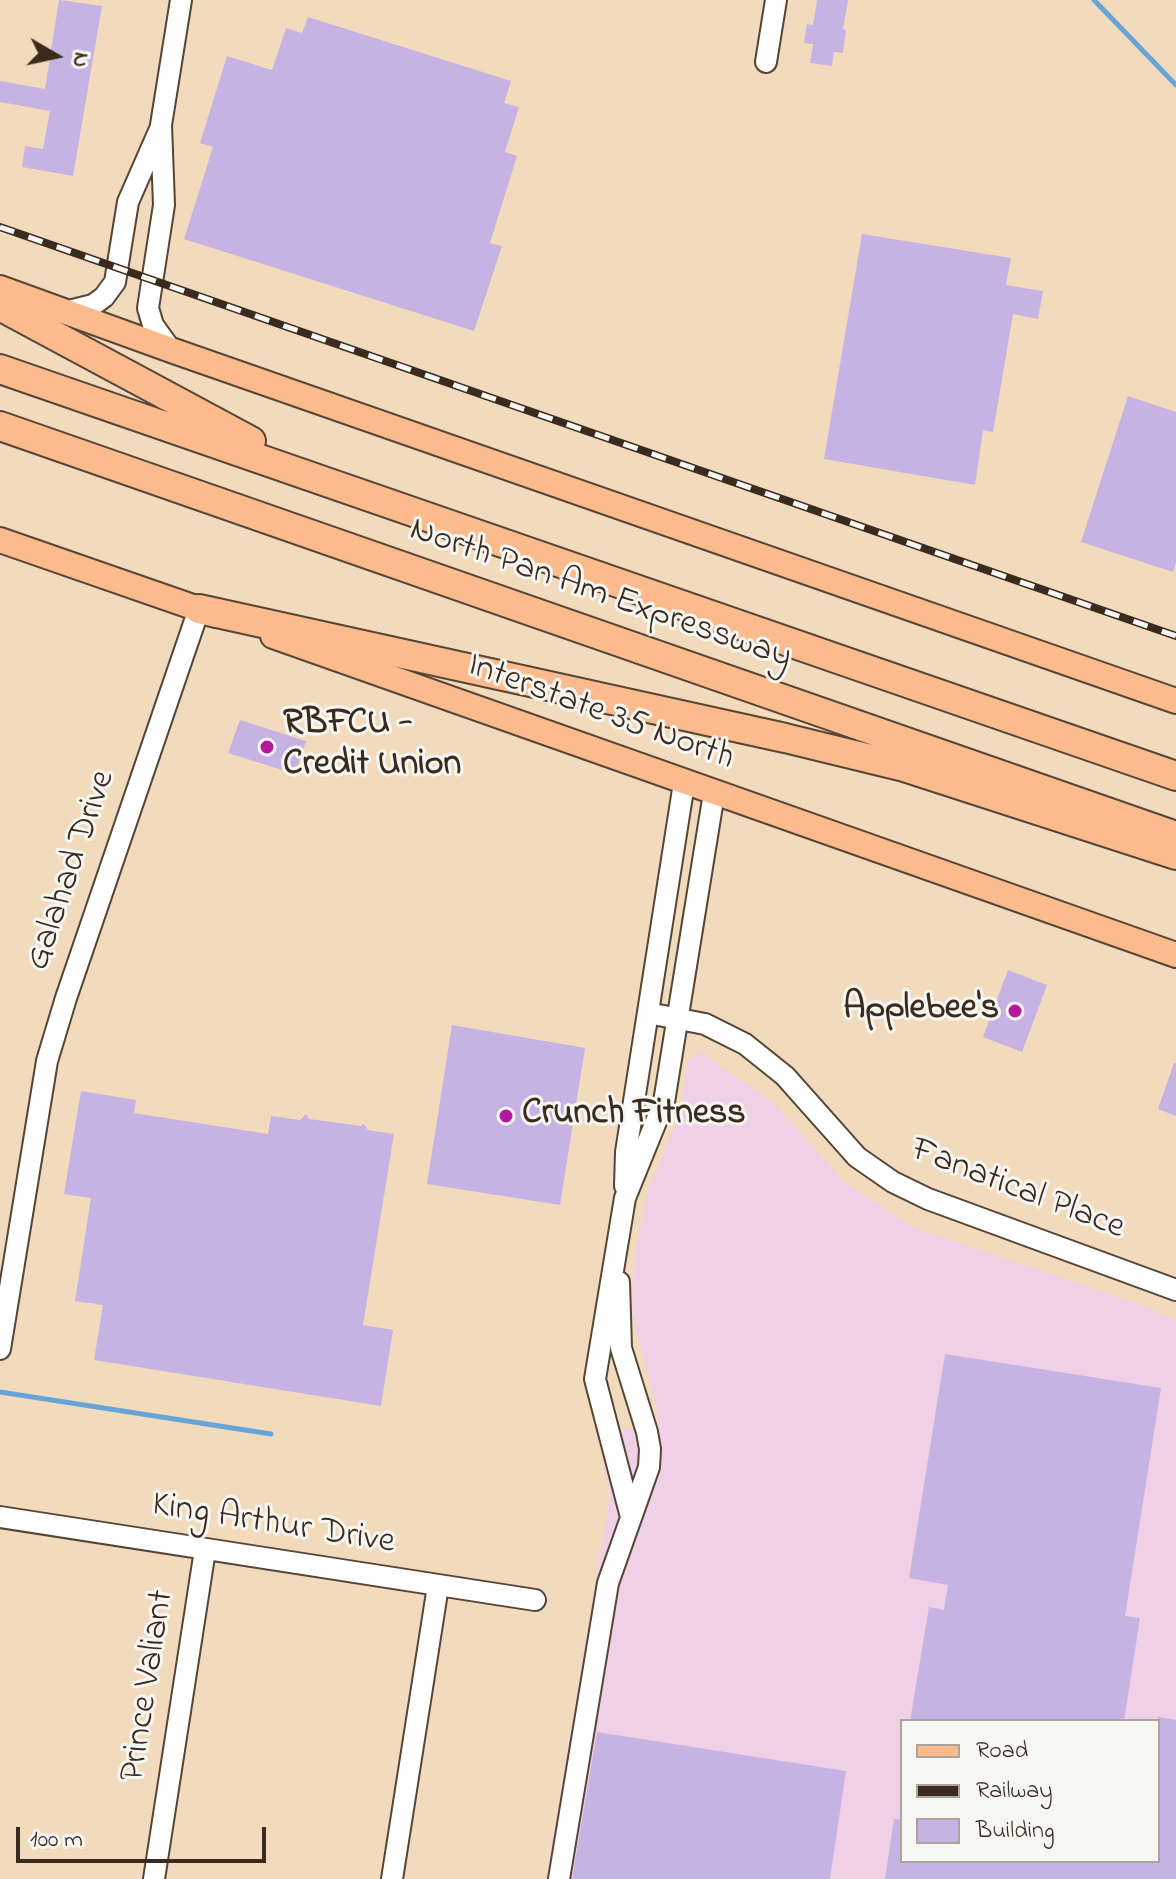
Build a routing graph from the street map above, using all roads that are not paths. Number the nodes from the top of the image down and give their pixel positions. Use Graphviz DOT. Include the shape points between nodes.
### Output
graph roads {
  1 [pos="181,0"];
  2 [pos="776,0"];
  3 [pos="766,62"];
  4 [pos="161,125"];
  5 [pos="121,241"];
  6 [pos="157,247"];
  7 [pos="0,288"];
  8 [pos="0,306"];
  9 [pos="69,311"];
  10 [pos="171,350"];
  11 [pos="0,369"];
  12 [pos="0,426"];
  13 [pos="356,493"];
  14 [pos="0,540"];
  15 [pos="199,609"];
  16 [pos="1176,701"];
  17 [pos="1176,776"];
  18 [pos="684,783"];
  19 [pos="714,793"];
  20 [pos="1176,836"];
  21 [pos="1176,855"];
  22 [pos="1176,955"];
  23 [pos="648,1013"];
  24 [pos="678,1019"];
  25 [pos="625,1198"];
  26 [pos="618,1234"];
  27 [pos="1176,1290"];
  28 [pos="0,1349"];
  29 [pos="647,1432"];
  30 [pos="612,1441"];
  31 [pos="0,1517"];
  32 [pos="631,1517"];
  33 [pos="205,1550"];
  34 [pos="438,1586"];
  35 [pos="535,1600"];
  36 [pos="154,1879"];
  37 [pos="392,1879"];
  38 [pos="559,1879"];
  1 -- 4 [label="street"];
  2 -- 3 [label="street"];
  4 -- 5 [label="street" via="128,202"];
  4 -- 6 [label="street" via="164,205"];
  5 -- 6 [label="street"];
  5 -- 9 [label="street" via="110,290 93,305"];
  6 -- 10 [label="street" via="148,308"];
  7 -- 9 [label="main road"];
  8 -- 13 [label="highway" via="210,421"];
  9 -- 10 [label="main road"];
  10 -- 16 [label="main road"];
  11 -- 13 [label="highway, North Pan Am Expressway"];
  12 -- 20 [label="highway, North Pan Am Expressway"];
  13 -- 17 [label="highway, North Pan Am Expressway"];
  14 -- 15 [label="main road, Interstate 35 North"];
  15 -- 18 [label="main road, Interstate 35 North"];
  15 -- 21 [label="highway" via="904,767"];
  15 -- 28 [label="street, Galahad Drive" via="47,1061"];
  18 -- 19 [label="main road, Interstate 35 North"];
  18 -- 23 [label="street"];
  19 -- 22 [label="main road, Interstate 35 North"];
  19 -- 24 [label="street"];
  23 -- 24 [label="street, Fanatical Place"];
  23 -- 25 [label="street" via="626,1152"];
  24 -- 25 [label="street" via="664,1102"];
  24 -- 27 [label="street, Fanatical Place" via="705,1024 745,1044 785,1076 857,1157 893,1182"];
  25 -- 26 [label="street"];
  26 -- 29 [label="street" via="621,1348"];
  26 -- 30 [label="street" via="595,1379"];
  29 -- 30 [label="street"];
  29 -- 32 [label="street" via="649,1467"];
  30 -- 32 [label="street"];
  31 -- 33 [label="street, King Arthur Drive"];
  32 -- 38 [label="street" via="601,1616"];
  33 -- 34 [label="street, King Arthur Drive"];
  33 -- 36 [label="street, Prince Valiant"];
  34 -- 35 [label="street, King Arthur Drive"];
  34 -- 37 [label="street"];
}
